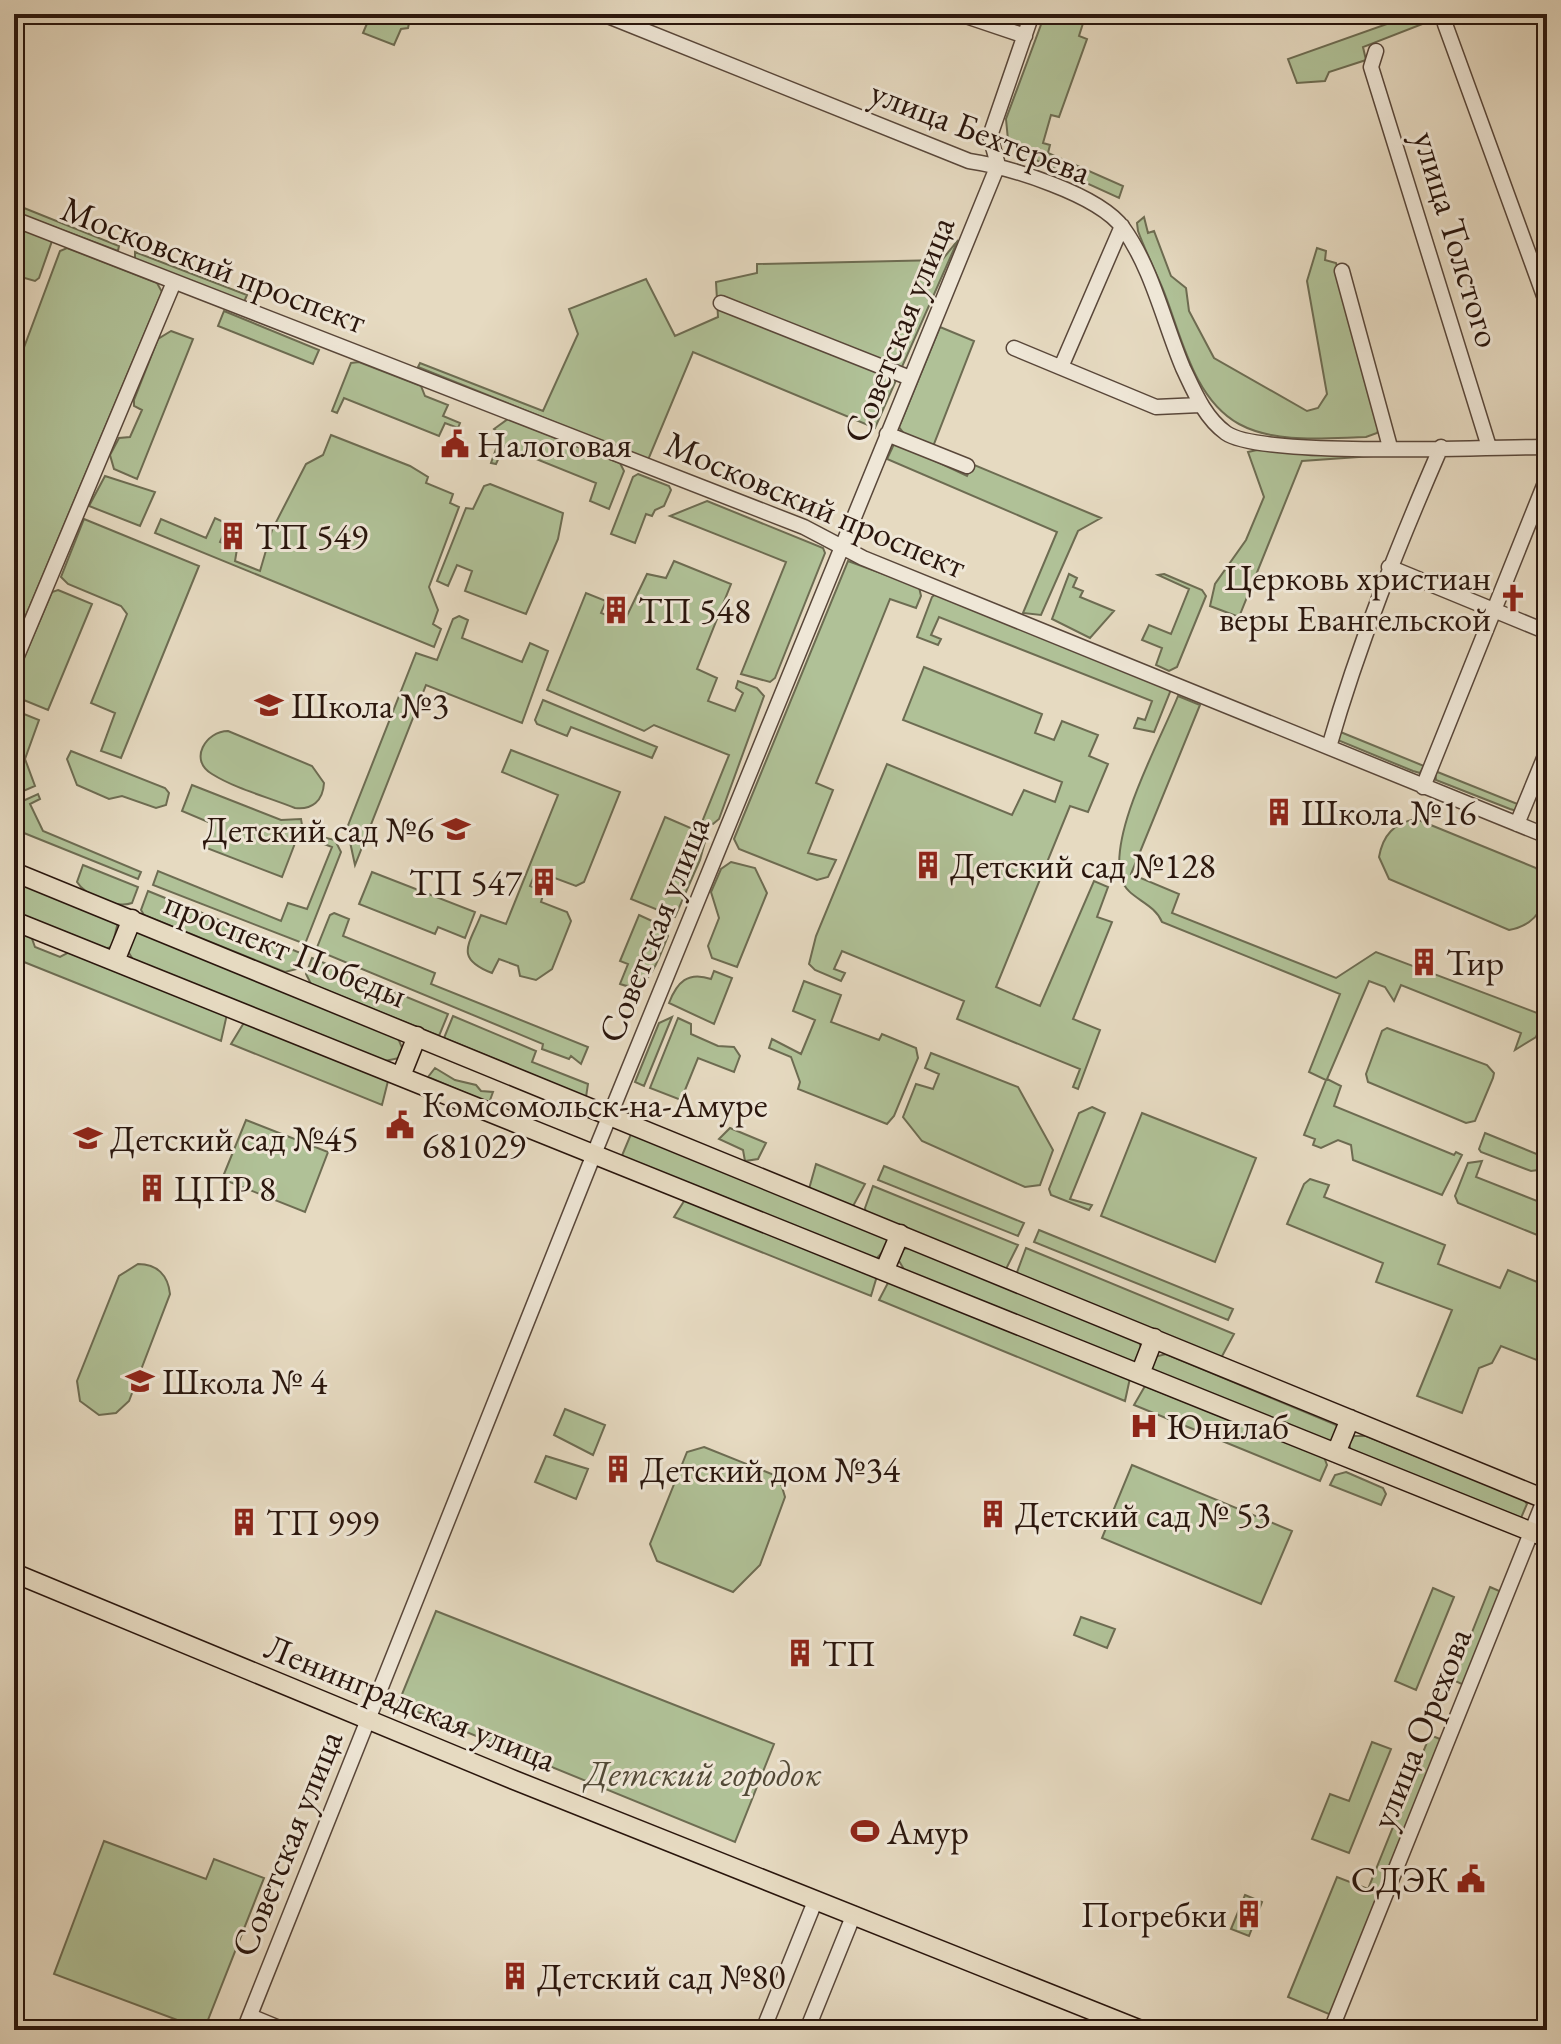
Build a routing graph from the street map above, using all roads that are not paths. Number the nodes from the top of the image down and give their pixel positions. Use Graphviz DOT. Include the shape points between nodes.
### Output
graph roads {
  1 [pos="603,14"];
  2 [pos="960,14"];
  3 [pos="1032,14"];
  4 [pos="1445,24"];
  5 [pos="1025,36"];
  6 [pos="1376,51"];
  7 [pos="998,165"];
  8 [pos="14,219"];
  9 [pos="1122,226"];
  10 [pos="1342,271"];
  11 [pos="174,282"];
  12 [pos="721,303"];
  13 [pos="1547,304"];
  14 [pos="1014,348"];
  15 [pos="1061,367"];
  16 [pos="910,378"];
  17 [pos="1200,405"];
  18 [pos="887,434"];
  19 [pos="1390,447"];
  20 [pos="1441,447"];
  21 [pos="1489,447"];
  22 [pos="1547,447"];
  23 [pos="967,466"];
  24 [pos="1547,478"];
  25 [pos="841,545"];
  26 [pos="1389,567"];
  27 [pos="1493,609"];
  28 [pos="1547,632"];
  29 [pos="14,663"];
  30 [pos="1329,747"];
  31 [pos="1547,751"];
  32 [pos="1423,787"];
  33 [pos="1517,824"];
  34 [pos="1547,836"];
  35 [pos="14,872"];
  36 [pos="132,919"];
  37 [pos="14,921"];
  38 [pos="115,961"];
  39 [pos="417,1036"];
  40 [pos="401,1076"];
  41 [pos="610,1114"];
  42 [pos="594,1154"];
  43 [pos="900,1234"];
  44 [pos="885,1269"];
  45 [pos="1154,1338"];
  46 [pos="1140,1374"];
  47 [pos="1350,1419"];
  48 [pos="1336,1453"];
  49 [pos="1546,1497"];
  50 [pos="1539,1535"];
  51 [pos="14,1573"];
  52 [pos="368,1719"];
  53 [pos="816,1899"];
  54 [pos="854,1914"];
  55 [pos="247,2023"];
  56 [pos="284,2030"];
  57 [pos="763,2030"];
  58 [pos="807,2030"];
  59 [pos="1141,2030"];
  60 [pos="1331,2030"];
  1 -- 7 [label="street, улица Бехтерева" via="969,161"];
  2 -- 5 [label="street"];
  3 -- 5 [label="street"];
  4 -- 13 [label="street"];
  5 -- 7 [label="street" via="990,136"];
  6 -- 21 [label="street, улица Толстого" via="1371,67"];
  7 -- 9 [label="street, улица Бехтерева" via="1088,203"];
  7 -- 16 [label="street, Советская улица"];
  8 -- 11 [label="street, Московский проспект"];
  9 -- 15 [label="street"];
  9 -- 17 [label="street, улица Бехтерева"];
  10 -- 19 [label="street"];
  11 -- 25 [label="street, Московский проспект"];
  11 -- 29 [label="street"];
  12 -- 16 [label="street"];
  14 -- 15 [label="street"];
  15 -- 17 [label="street" via="1156,407"];
  16 -- 18 [label="street, Советская улица"];
  17 -- 19 [label="street, улица Бехтерева" via="1226,433 1240,439 1278,446"];
  18 -- 23 [label="street"];
  18 -- 25 [label="street, Советская улица"];
  19 -- 20 [label="street, улица Бехтерева"];
  20 -- 21 [label="street, улица Бехтерева"];
  20 -- 26 [label="street"];
  21 -- 22 [label="street, улица Бехтерева"];
  24 -- 27 [label="street"];
  25 -- 30 [label="street, Московский проспект"];
  25 -- 41 [label="street, Советская улица"];
  26 -- 27 [label="street"];
  26 -- 30 [label="street"];
  27 -- 28 [label="street"];
  27 -- 32 [label="street"];
  30 -- 32 [label="street, Московский проспект"];
  31 -- 33 [label="street"];
  32 -- 33 [label="street, Московский проспект"];
  33 -- 34 [label="street, Московский проспект"];
  35 -- 36 [label="main road, проспект Победы"];
  36 -- 38 [label="main road, проспект Победы"];
  36 -- 39 [label="main road, проспект Победы"];
  37 -- 38 [label="main road, проспект Победы"];
  38 -- 40 [label="main road, проспект Победы"];
  39 -- 40 [label="main road, проспект Победы"];
  39 -- 41 [label="main road, проспект Победы"];
  40 -- 42 [label="main road, проспект Победы"];
  41 -- 42 [label="street, Советская улица"];
  41 -- 43 [label="main road, проспект Победы"];
  42 -- 44 [label="main road, проспект Победы"];
  42 -- 52 [label="street, Советская улица"];
  43 -- 44 [label="main road"];
  43 -- 45 [label="main road, проспект Победы"];
  44 -- 46 [label="main road, проспект Победы"];
  45 -- 46 [label="main road"];
  45 -- 47 [label="main road, проспект Победы"];
  46 -- 48 [label="main road, проспект Победы"];
  47 -- 48 [label="main road"];
  47 -- 49 [label="main road, проспект Победы"];
  48 -- 50 [label="main road, проспект Победы"];
  49 -- 50 [label="street, улица Орехова"];
  50 -- 60 [label="street, улица Орехова"];
  51 -- 52 [label="main road, Ленинградская улица"];
  52 -- 53 [label="main road, Ленинградская улица"];
  52 -- 55 [label="street, Советская улица"];
  53 -- 54 [label="main road, Ленинградская улица"];
  53 -- 57 [label="street"];
  54 -- 58 [label="street"];
  54 -- 59 [label="main road, Ленинградская улица"];
  55 -- 56 [label="street"];
}
